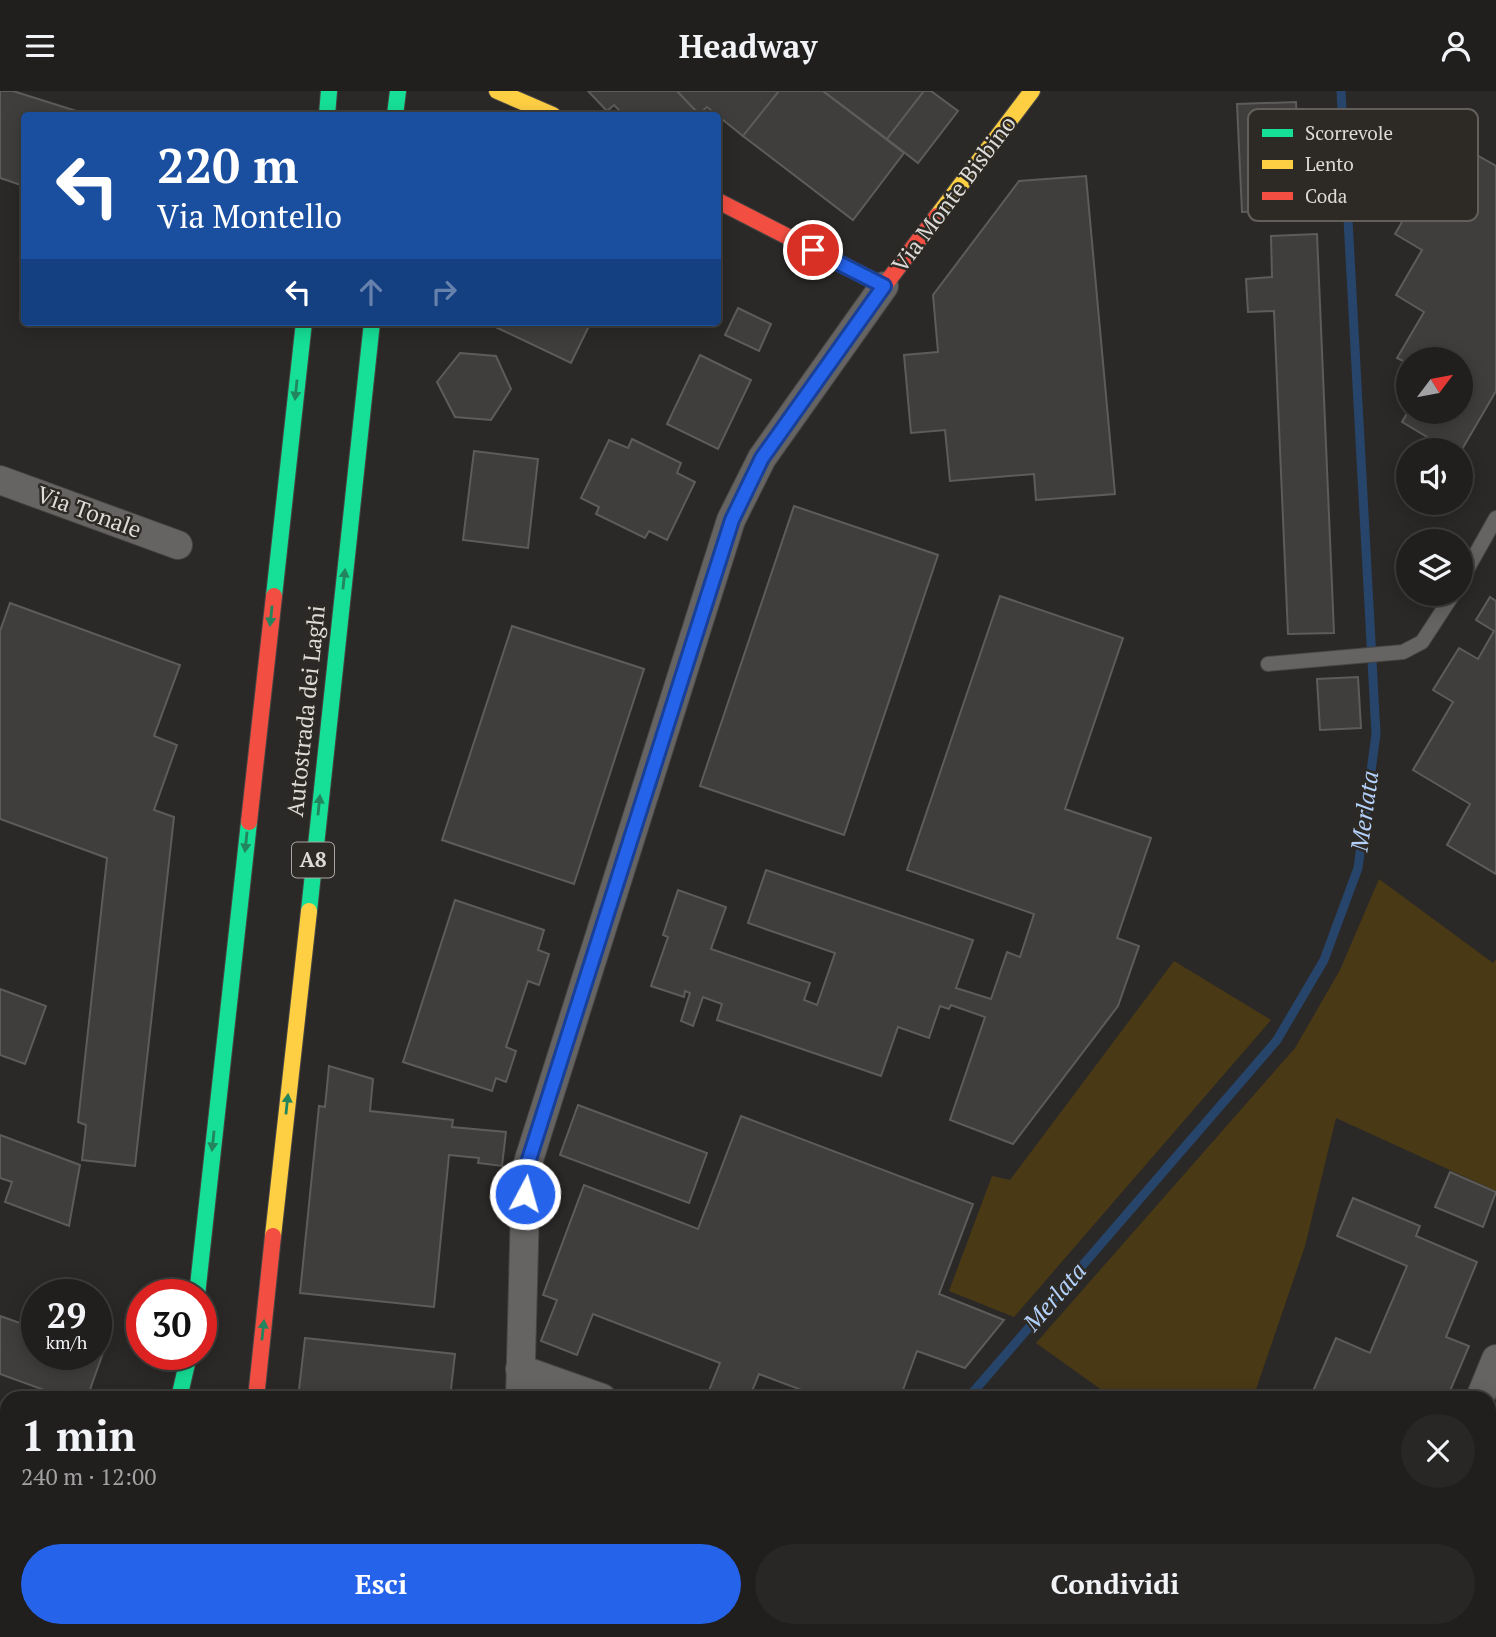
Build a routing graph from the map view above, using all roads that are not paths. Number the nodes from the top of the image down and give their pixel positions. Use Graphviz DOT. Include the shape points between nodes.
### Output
graph roads {
  1 [pos="329,91"];
  2 [pos="398,91"];
  3 [pos="497,91"];
  4 [pos="1032,91"];
  5 [pos="327,112"];
  6 [pos="395,112"];
  7 [pos="546,112"];
  8 [pos="721,203"];
  9 [pos="884,286"];
  10 [pos="304,326"];
  11 [pos="372,326"];
  12 [pos="0,480"];
  13 [pos="1496,518"];
  14 [pos="178,545"];
  15 [pos="1473,559"];
  16 [pos="1446,606"];
  17 [pos="1268,664"];
  18 [pos="199,1279"];
  19 [pos="1496,1359"];
  20 [pos="520,1369"];
  21 [pos="186,1370"];
  22 [pos="188,1370"];
  23 [pos="180,1391"];
  24 [pos="186,1391"];
  25 [pos="257,1391"];
  26 [pos="520,1391"];
  27 [pos="581,1391"];
  28 [pos="1483,1391"];
  1 -- 5 [label="main road"];
  2 -- 6 [label="main road"];
  3 -- 7 [label="main road"];
  4 -- 9 [label="main road, Via Monte Bisbino"];
  8 -- 9 [label="main road"];
  9 -- 20 [label="street, Via Monte Bisbino" via="762,458 732,520 526,1169"];
  10 -- 18 [label="main road, Autostrada dei Laghi, one-way"];
  25 -- 11 [label="main road, Autostrada dei Laghi / A8, one-way"];
  12 -- 14 [label="street, Via Tonale"];
  13 -- 15 [label="lane"];
  16 -- 17 [label="lane" via="1422,642 1403,652"];
  19 -- 28 [label="street"];
  20 -- 26 [label="street, Via Monte Bisbino"];
  20 -- 27 [label="street"];
  21 -- 23 [label="main road"];
  22 -- 24 [label="main road"];
}
